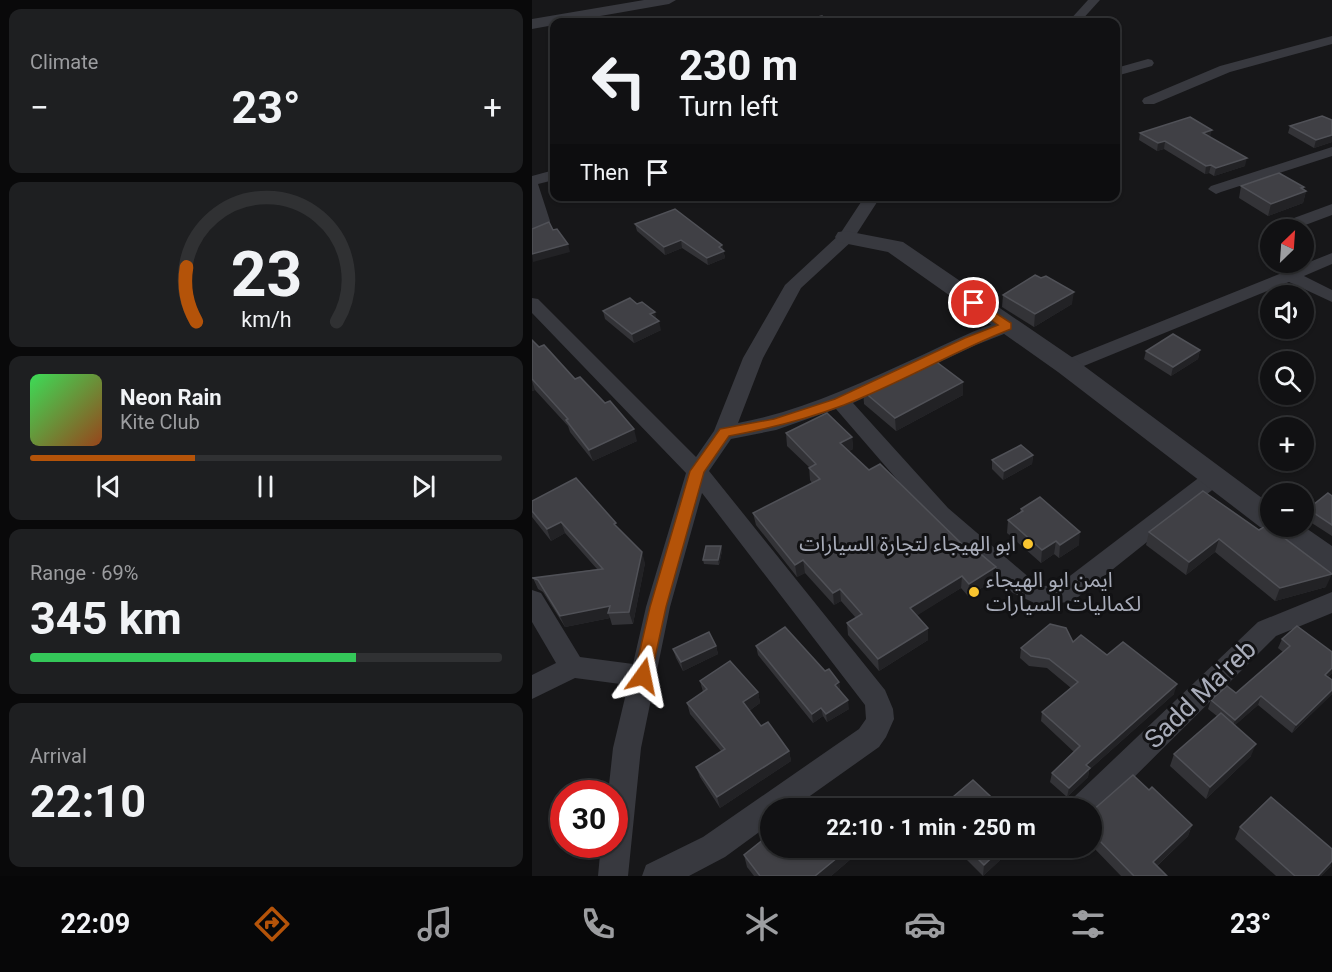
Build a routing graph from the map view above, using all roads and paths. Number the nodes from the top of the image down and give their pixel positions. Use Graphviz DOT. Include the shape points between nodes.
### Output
graph roads {
  1 [pos="669,0"];
  2 [pos="1094,0"];
  3 [pos="566,18"];
  4 [pos="1078,18"];
  5 [pos="550,21"];
  6 [pos="532,24"];
  7 [pos="1332,40"];
  8 [pos="1148,63"];
  9 [pos="1120,71"];
  10 [pos="1149,101"];
  11 [pos="1332,151"];
  12 [pos="550,176"];
  13 [pos="532,182"];
  14 [pos="532,187"];
  15 [pos="1216,189"];
  16 [pos="870,201"];
  17 [pos="1332,209"];
  18 [pos="1305,219"];
  19 [pos="532,230"];
  20 [pos="846,237"];
  21 [pos="1332,258"];
  22 [pos="1290,275"];
  23 [pos="1332,297"];
  24 [pos="532,303"];
  25 [pos="1007,326"];
  26 [pos="1067,366"];
  27 [pos="840,402"];
  28 [pos="724,433"];
  29 [pos="697,471"];
  30 [pos="1213,478"];
  31 [pos="1260,512"];
  32 [pos="1297,537"];
  33 [pos="1332,562"];
  34 [pos="532,600"];
  35 [pos="1332,602"];
  36 [pos="572,667"];
  37 [pos="643,676"];
  38 [pos="532,688"];
  39 [pos="1093,798"];
  40 [pos="613,876"];
  41 [pos="657,876"];
  1 -- 3 [label="street"];
  2 -- 4 [label="street"];
  5 -- 6 [label="street"];
  7 -- 10 [label="street" via="1225,69"];
  8 -- 9 [label="street"];
  11 -- 15 [label="street"];
  12 -- 13 [label="street"];
  14 -- 19 [label="street" via="542,222"];
  16 -- 20 [label="street"];
  17 -- 18 [label="street"];
  20 -- 25 [label="street" via="895,247"];
  20 -- 28 [label="street" via="794,285 753,358"];
  21 -- 22 [label="street"];
  22 -- 23 [label="street"];
  22 -- 26 [label="street"];
  24 -- 29 [label="street"];
  25 -- 26 [label="street"];
  25 -- 27 [label="street"];
  26 -- 30 [label="street"];
  27 -- 28 [label="street" via="775,423"];
  27 -- 30 [label="street" via="940,514 1022,586 1041,596 1064,594"];
  28 -- 29 [label="street"];
  29 -- 37 [label="street" via="658,607"];
  29 -- 41 [label="street" via="876,698 880,718 874,734 858,747 714,847"];
  30 -- 31 [label="street"];
  32 -- 33 [label="street"];
  34 -- 36 [label="street"];
  35 -- 39 [label="street, Sadd Ma'reb" via="1267,629"];
  36 -- 37 [label="street"];
  36 -- 38 [label="street"];
  37 -- 40 [label="street" via="627,748"];
}
